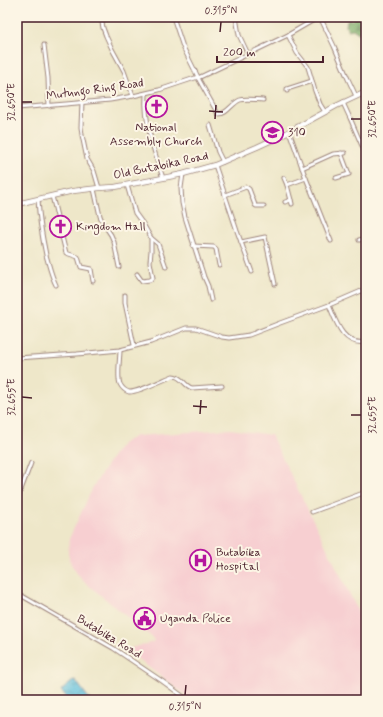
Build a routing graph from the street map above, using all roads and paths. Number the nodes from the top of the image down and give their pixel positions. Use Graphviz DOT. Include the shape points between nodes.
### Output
graph roads {
  1 [pos="101,17"];
  2 [pos="173,17"];
  3 [pos="236,17"];
  4 [pos="320,17"];
  5 [pos="288,35"];
  6 [pos="44,45"];
  7 [pos="248,54"];
  8 [pos="198,78"];
  9 [pos="312,81"];
  10 [pos="287,91"];
  11 [pos="366,92"];
  12 [pos="146,94"];
  13 [pos="133,96"];
  14 [pos="356,96"];
  15 [pos="264,100"];
  16 [pos="82,102"];
  17 [pos="343,102"];
  18 [pos="49,106"];
  19 [pos="17,108"];
  20 [pos="325,112"];
  21 [pos="210,125"];
  22 [pos="289,131"];
  23 [pos="366,138"];
  24 [pos="360,140"];
  25 [pos="366,155"];
  26 [pos="223,162"];
  27 [pos="215,165"];
  28 [pos="302,168"];
  29 [pos="183,174"];
  30 [pos="163,178"];
  31 [pos="284,178"];
  32 [pos="306,178"];
  33 [pos="336,178"];
  34 [pos="127,185"];
  35 [pos="287,186"];
  36 [pos="97,188"];
  37 [pos="224,195"];
  38 [pos="52,196"];
  39 [pos="38,199"];
  40 [pos="291,200"];
  41 [pos="285,202"];
  42 [pos="17,204"];
  43 [pos="292,204"];
  44 [pos="264,206"];
  45 [pos="17,236"];
  46 [pos="151,238"];
  47 [pos="366,238"];
  48 [pos="359,240"];
  49 [pos="18,241"];
  50 [pos="331,241"];
  51 [pos="241,242"];
  52 [pos="193,246"];
  53 [pos="218,265"];
  54 [pos="119,267"];
  55 [pos="166,267"];
  56 [pos="252,272"];
  57 [pos="137,274"];
  58 [pos="93,281"];
  59 [pos="56,284"];
  60 [pos="275,284"];
  61 [pos="366,289"];
  62 [pos="125,295"];
  63 [pos="211,300"];
  64 [pos="329,305"];
  65 [pos="366,342"];
  66 [pos="134,346"];
  67 [pos="120,350"];
  68 [pos="17,358"];
  69 [pos="222,386"];
  70 [pos="31,463"];
  71 [pos="366,492"];
  72 [pos="17,500"];
  73 [pos="312,512"];
  74 [pos="17,593"];
  75 [pos="188,700"];
  1 -- 13 [label="street" via="106,36"];
  2 -- 8 [label="street" via="183,47"];
  3 -- 7 [label="street" via="238,35"];
  4 -- 5 [label="street, Mutungo Ring Road"];
  4 -- 14 [label="street"];
  5 -- 7 [label="street, Mutungo Ring Road"];
  5 -- 9 [label="street" via="308,67"];
  6 -- 18 [label="street"];
  7 -- 8 [label="street, Mutungo Ring Road"];
  8 -- 12 [label="street, Mutungo Ring Road"];
  8 -- 15 [label="street" via="218,114 223,114 240,100"];
  9 -- 10 [label="street" via="288,88"];
  9 -- 20 [label="street"];
  11 -- 14 [label="main road, Old Butabika Road"];
  12 -- 13 [label="street, Mutungo Ring Road"];
  12 -- 30 [label="street" via="149,130"];
  13 -- 16 [label="street, Mutungo Ring Road"];
  14 -- 17 [label="main road, Old Butabika Road"];
  16 -- 18 [label="street, Mutungo Ring Road"];
  16 -- 36 [label="street" via="82,135"];
  17 -- 20 [label="main road, Old Butabika Road"];
  17 -- 24 [label="street"];
  18 -- 19 [label="street, Mutungo Ring Road"];
  20 -- 22 [label="main road, Old Butabika Road"];
  21 -- 26 [label="street"];
  22 -- 26 [label="main road, Old Butabika Road"];
  22 -- 28 [label="street"];
  23 -- 24 [label="street"];
  24 -- 25 [label="street"];
  26 -- 27 [label="main road, Old Butabika Road"];
  27 -- 29 [label="main road, Old Butabika Road"];
  27 -- 37 [label="street"];
  28 -- 32 [label="street"];
  28 -- 33 [label="street" via="333,154 343,153 349,174"];
  29 -- 30 [label="main road, Old Butabika Road"];
  29 -- 52 [label="street" via="182,203"];
  30 -- 34 [label="main road, Old Butabika Road"];
  31 -- 35 [label="street"];
  32 -- 35 [label="street"];
  32 -- 50 [label="street"];
  34 -- 36 [label="main road, Old Butabika Road"];
  34 -- 46 [label="street" via="135,213"];
  35 -- 40 [label="street"];
  36 -- 38 [label="main road, Old Butabika Road"];
  36 -- 54 [label="street" via="100,216 114,242"];
  37 -- 44 [label="street" via="246,187 255,205"];
  37 -- 51 [label="street"];
  38 -- 39 [label="main road, Old Butabika Road"];
  38 -- 58 [label="street" via="66,253 78,257 81,267 91,269"];
  39 -- 42 [label="main road, Old Butabika Road"];
  39 -- 59 [label="street" via="42,239"];
  40 -- 41 [label="street"];
  40 -- 43 [label="street"];
  45 -- 49 [label="street"];
  46 -- 55 [label="street" via="158,244"];
  46 -- 57 [label="street" via="150,262 153,278 142,282"];
  47 -- 48 [label="street"];
  51 -- 56 [label="street"];
  51 -- 60 [label="street" via="265,237"];
  52 -- 53 [label="street" via="214,247"];
  52 -- 63 [label="street"];
  61 -- 64 [label="street"];
  62 -- 66 [label="street" via="124,303"];
  64 -- 65 [label="street" via="342,334 354,342"];
  64 -- 66 [label="street" via="249,335 229,338 196,328 186,328"];
  66 -- 67 [label="street"];
  67 -- 68 [label="street"];
  67 -- 69 [label="street" via="119,381 127,391 134,392 173,376 179,377 189,388"];
  70 -- 72 [label="street"];
  71 -- 73 [label="street"];
  74 -- 75 [label="street, Butabika Road" via="113,648"];
}
